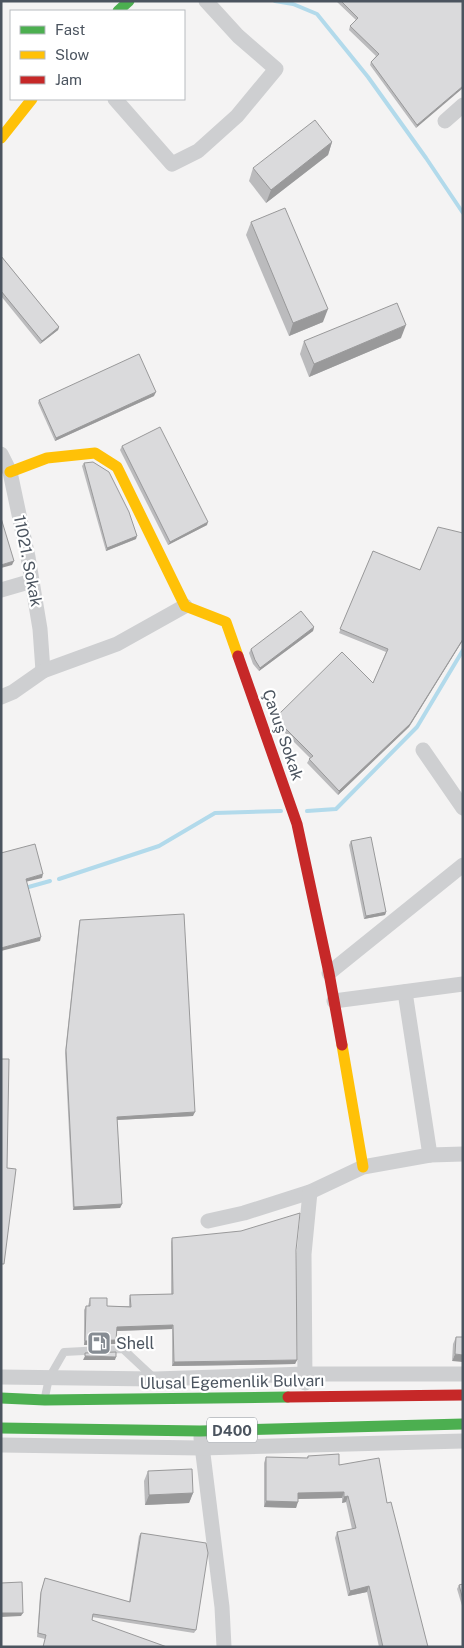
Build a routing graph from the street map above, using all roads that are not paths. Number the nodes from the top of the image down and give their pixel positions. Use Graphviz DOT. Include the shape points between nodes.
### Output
graph roads {
  1 [pos="128,1"];
  2 [pos="206,1"];
  3 [pos="119,10"];
  4 [pos="31,100"];
  5 [pos="116,100"];
  6 [pos="463,105"];
  7 [pos="7,118"];
  8 [pos="444,121"];
  9 [pos="1,138"];
  10 [pos="1,454"];
  11 [pos="10,472"];
  12 [pos="32,581"];
  13 [pos="1,590"];
  14 [pos="185,606"];
  15 [pos="44,671"];
  16 [pos="1,697"];
  17 [pos="423,750"];
  18 [pos="463,808"];
  19 [pos="463,864"];
  20 [pos="329,973"];
  21 [pos="463,984"];
  22 [pos="405,992"];
  23 [pos="334,1002"];
  24 [pos="463,1154"];
  25 [pos="430,1155"];
  26 [pos="363,1166"];
  27 [pos="310,1192"];
  28 [pos="208,1221"];
  29 [pos="305,1374"];
  30 [pos="463,1374"];
  31 [pos="1,1377"];
  32 [pos="49,1378"];
  33 [pos="156,1389"];
  34 [pos="463,1395"];
  35 [pos="304,1397"];
  36 [pos="1,1398"];
  37 [pos="45,1400"];
  38 [pos="463,1424"];
  39 [pos="1,1428"];
  40 [pos="200,1431"];
  41 [pos="463,1441"];
  42 [pos="1,1445"];
  43 [pos="201,1448"];
  44 [pos="224,1647"];
  1 -- 3 [label="main road"];
  2 -- 5 [label="street" via="238,36 276,69 237,116 198,151 172,164"];
  4 -- 7 [label="main road"];
  6 -- 8 [label="street"];
  7 -- 9 [label="main road"];
  10 -- 11 [label="street, 11021. Sokak"];
  11 -- 12 [label="street, 11021. Sokak"];
  11 -- 14 [label="main road" via="47,458 95,453 117,467"];
  12 -- 13 [label="street"];
  12 -- 15 [label="street, 11021. Sokak"];
  14 -- 15 [label="street" via="117,644"];
  14 -- 20 [label="main road, Çavuş Sokak" via="226,622 297,824"];
  15 -- 16 [label="street"];
  17 -- 18 [label="street"];
  19 -- 20 [label="street"];
  20 -- 23 [label="main road, Çavuş Sokak"];
  21 -- 22 [label="street"];
  22 -- 23 [label="street"];
  22 -- 25 [label="street"];
  23 -- 26 [label="main road, Çavuş Sokak"];
  24 -- 25 [label="street"];
  25 -- 26 [label="street"];
  26 -- 27 [label="street"];
  27 -- 28 [label="street"];
  27 -- 29 [label="street" via="304,1254"];
  29 -- 30 [label="street"];
  29 -- 33 [label="street"];
  29 -- 35 [label="street"];
  31 -- 32 [label="street"];
  32 -- 33 [label="street"];
  32 -- 33 [label="lane" via="64,1352 123,1350"];
  32 -- 37 [label="lane"];
  33 -- 35 [label="main road, Ulusal Egemenlik Bulvarı / D400"];
  33 -- 37 [label="main road, Ulusal Egemenlik Bulvarı / D400"];
  34 -- 35 [label="main road, Ulusal Egemenlik Bulvarı / D400"];
  36 -- 37 [label="main road, Ulusal Egemenlik Bulvarı / D400"];
  38 -- 40 [label="main road, D400"];
  39 -- 40 [label="main road, D400"];
  40 -- 43 [label="street"];
  41 -- 43 [label="street"];
  42 -- 43 [label="street"];
  43 -- 44 [label="street" via="222,1607"];
}
